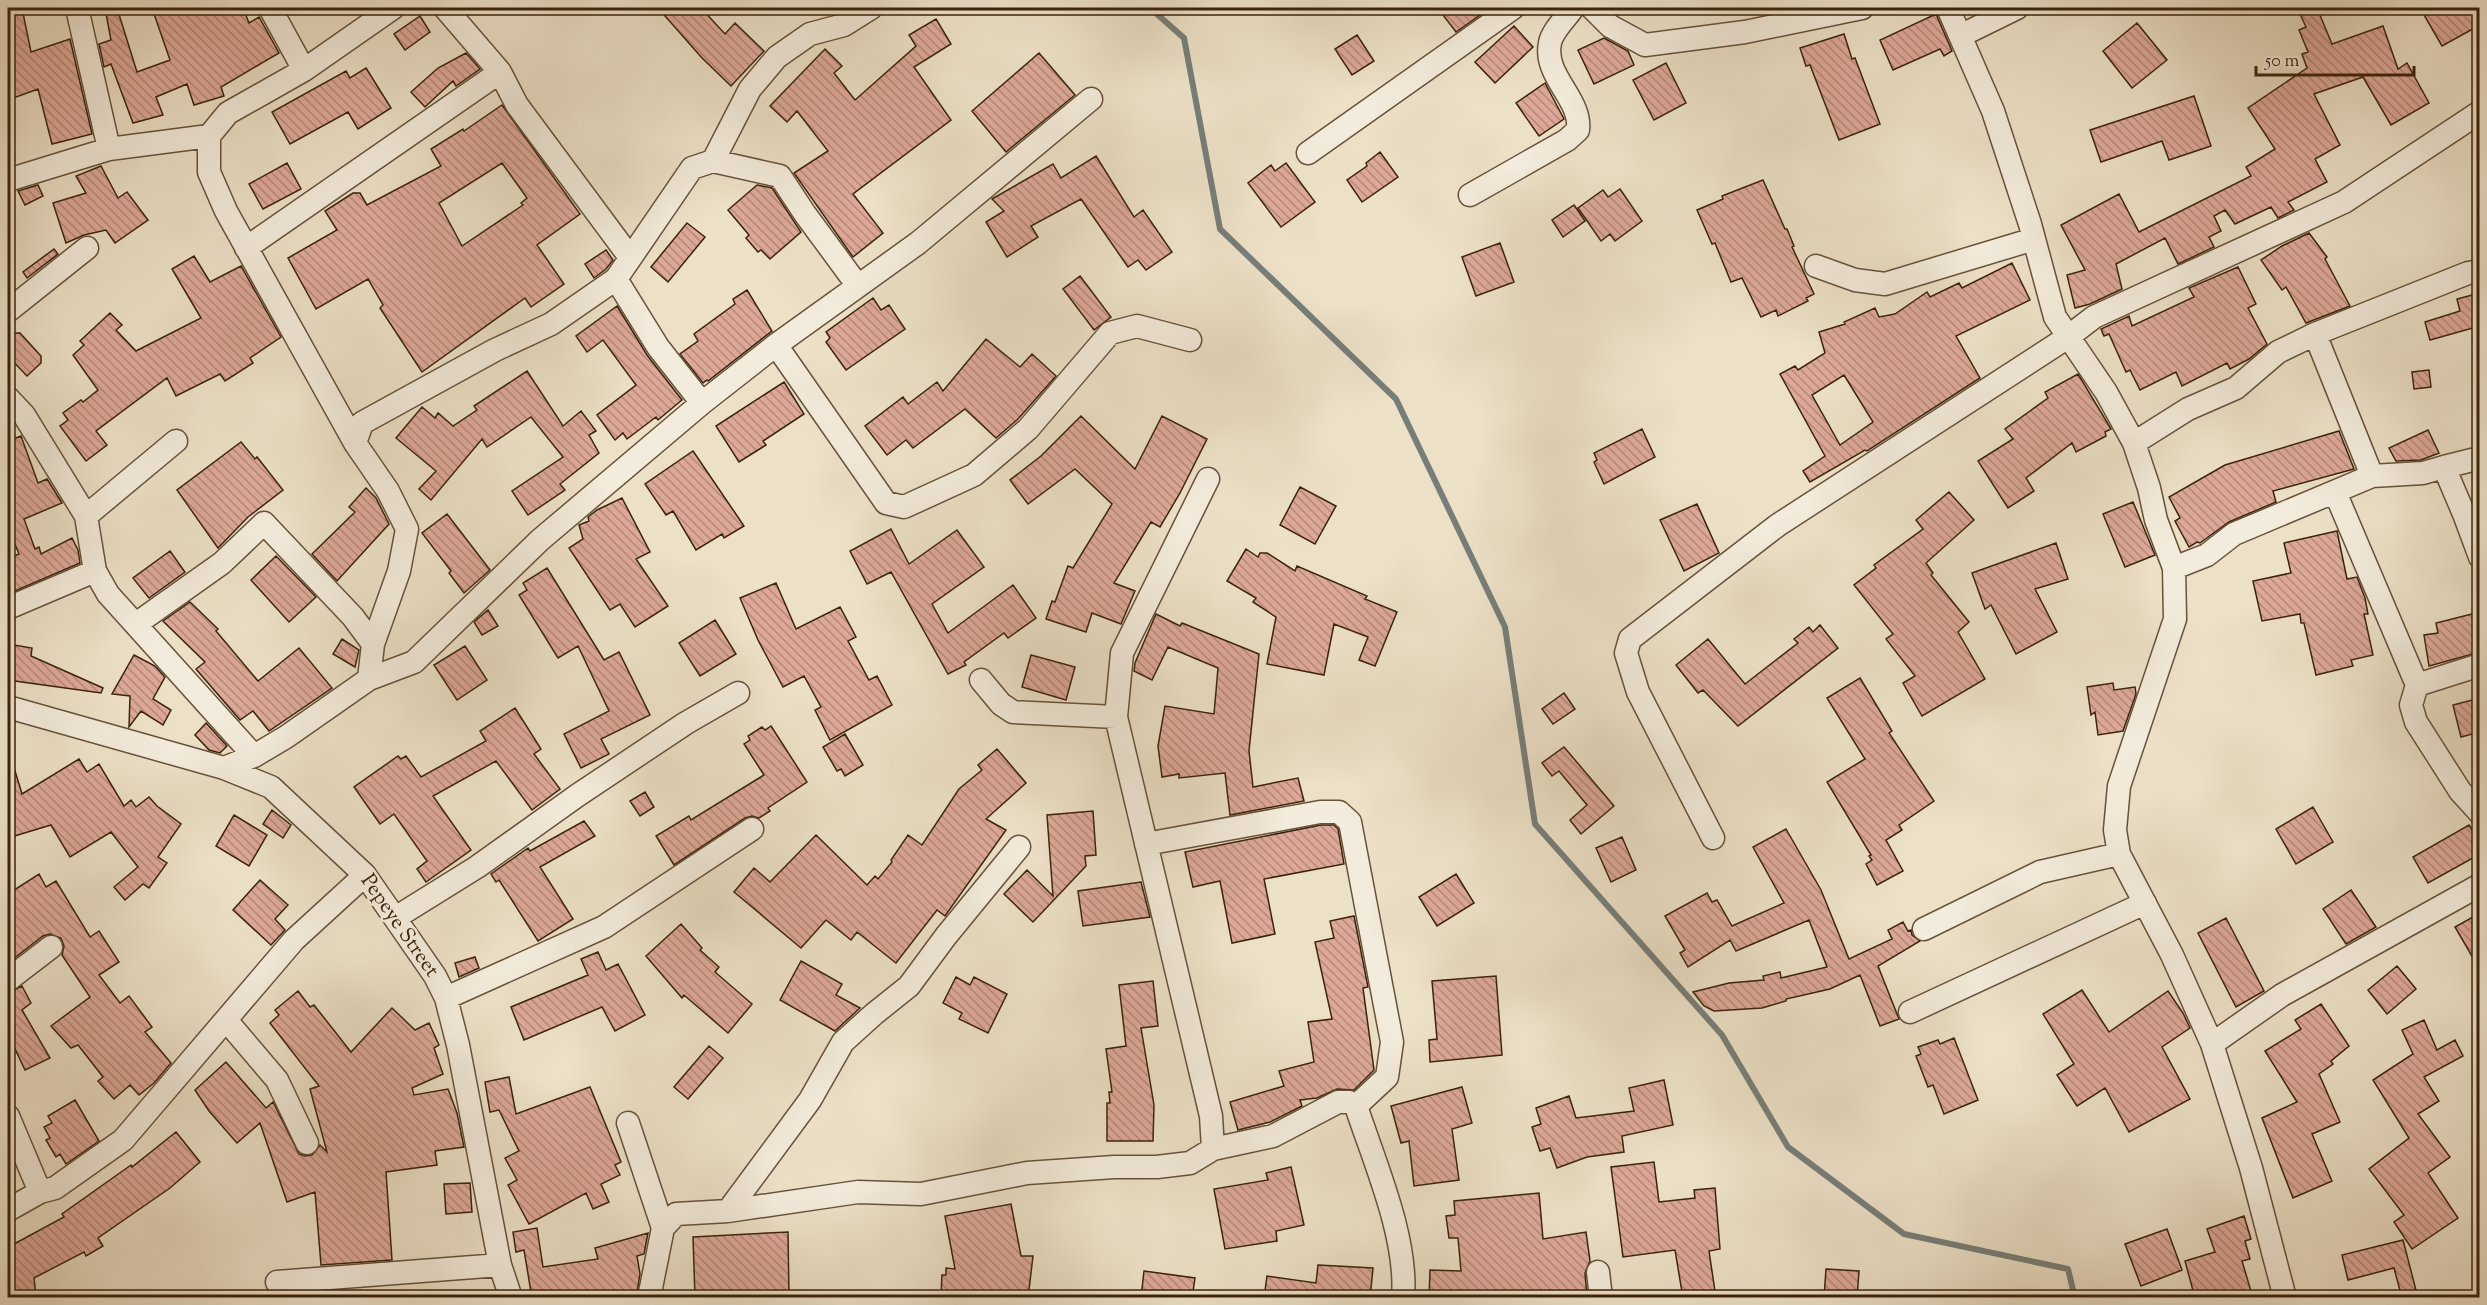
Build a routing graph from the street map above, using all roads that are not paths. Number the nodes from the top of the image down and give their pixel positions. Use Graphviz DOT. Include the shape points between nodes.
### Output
graph roads {
  1 [pos="76,8"];
  2 [pos="270,8"];
  3 [pos="393,8"];
  4 [pos="445,8"];
  5 [pos="871,8"];
  6 [pos="1513,8"];
  7 [pos="1573,8"];
  8 [pos="1592,8"];
  9 [pos="1862,8"];
  10 [pos="1948,8"];
  11 [pos="2017,8"];
  12 [pos="1962,35"];
  13 [pos="304,70"];
  14 [pos="500,72"];
  15 [pos="1090,99"];
  16 [pos="2480,112"];
  17 [pos="209,136"];
  18 [pos="109,149"];
  19 [pos="1308,153"];
  20 [pos="713,161"];
  21 [pos="8,180"];
  22 [pos="1470,195"];
  23 [pos="2034,238"];
  24 [pos="87,248"];
  25 [pos="246,248"];
  26 [pos="629,256"];
  27 [pos="1816,266"];
  28 [pos="2480,271"];
  29 [pos="616,279"];
  30 [pos="858,286"];
  31 [pos="8,311"];
  32 [pos="2315,334"];
  33 [pos="2068,337"];
  34 [pos="1190,340"];
  35 [pos="777,345"];
  36 [pos="8,398"];
  37 [pos="702,403"];
  38 [pos="176,441"];
  39 [pos="355,443"];
  40 [pos="2134,443"];
  41 [pos="2480,458"];
  42 [pos="2444,467"];
  43 [pos="2372,476"];
  44 [pos="1208,479"];
  45 [pos="2335,492"];
  46 [pos="86,516"];
  47 [pos="2480,557"];
  48 [pos="2174,568"];
  49 [pos="95,571"];
  50 [pos="8,608"];
  51 [pos="136,624"];
  52 [pos="373,644"];
  53 [pos="2480,665"];
  54 [pos="369,679"];
  55 [pos="981,680"];
  56 [pos="2417,685"];
  57 [pos="738,693"];
  58 [pos="8,707"];
  59 [pos="1116,717"];
  60 [pos="254,756"];
  61 [pos="224,768"];
  62 [pos="2480,813"];
  63 [pos="752,829"];
  64 [pos="1713,838"];
  65 [pos="1146,844"];
  66 [pos="1019,848"];
  67 [pos="2119,854"];
  68 [pos="365,875"];
  69 [pos="2480,885"];
  70 [pos="2145,903"];
  71 [pos="395,918"];
  72 [pos="1924,929"];
  73 [pos="51,947"];
  74 [pos="8,980"];
  75 [pos="446,998"];
  76 [pos="1910,1012"];
  77 [pos="226,1020"];
  78 [pos="2212,1044"];
  79 [pos="1356,1106"];
  80 [pos="8,1116"];
  81 [pos="628,1123"];
  82 [pos="307,1143"];
  83 [pos="1213,1149"];
  84 [pos="40,1192"];
  85 [pos="8,1210"];
  86 [pos="728,1211"];
  87 [pos="663,1228"];
  88 [pos="500,1264"];
  89 [pos="1598,1272"];
  90 [pos="277,1282"];
  91 [pos="511,1298"];
  92 [pos="649,1298"];
  93 [pos="1403,1298"];
  94 [pos="1601,1298"];
  95 [pos="2285,1298"];
  1 -- 18 [label="street"];
  2 -- 13 [label="street"];
  3 -- 13 [label="street"];
  4 -- 14 [label="street"];
  5 -- 20 [label="street" via="844,25 810,34 777,57 750,89"];
  6 -- 19 [label="street"];
  7 -- 22 [label="street" via="1550,41 1550,58 1579,119 1578,130"];
  8 -- 9 [label="street" via="1610,26 1646,45 1745,32"];
  10 -- 12 [label="street"];
  11 -- 12 [label="street"];
  12 -- 23 [label="street" via="1993,111"];
  13 -- 17 [label="street" via="228,113"];
  14 -- 25 [label="street"];
  14 -- 26 [label="street" via="518,105"];
  15 -- 30 [label="street" via="918,243"];
  16 -- 33 [label="street" via="2344,202 2094,317"];
  17 -- 18 [label="street"];
  17 -- 25 [label="street" via="209,172"];
  18 -- 21 [label="street"];
  20 -- 26 [label="street" via="692,168"];
  20 -- 30 [label="street" via="780,176"];
  23 -- 27 [label="street" via="1885,284 1855,280"];
  23 -- 33 [label="street" via="2055,316"];
  24 -- 31 [label="street"];
  25 -- 39 [label="street"];
  26 -- 29 [label="street"];
  28 -- 32 [label="street"];
  29 -- 37 [label="street" via="658,347"];
  29 -- 39 [label="street" via="551,324 362,423"];
  30 -- 35 [label="street"];
  32 -- 40 [label="street" via="2278,352 2236,388 2188,409"];
  32 -- 43 [label="street"];
  33 -- 40 [label="street" via="2106,392"];
  33 -- 64 [label="street" via="1778,525 1630,639 1626,653 1638,692"];
  34 -- 35 [label="street" via="1137,326 1110,333 1028,429 974,475 904,507 886,503"];
  35 -- 37 [label="street"];
  36 -- 46 [label="street" via="24,416"];
  37 -- 54 [label="street" via="540,540 414,662"];
  38 -- 46 [label="street"];
  39 -- 52 [label="street" via="388,491 406,529 399,571"];
  40 -- 48 [label="street"];
  41 -- 42 [label="street"];
  42 -- 43 [label="street" via="2422,473"];
  42 -- 47 [label="street"];
  43 -- 45 [label="street"];
  44 -- 59 [label="street" via="1122,653"];
  45 -- 48 [label="street" via="2235,534 2207,555"];
  45 -- 56 [label="street"];
  46 -- 49 [label="street"];
  48 -- 67 [label="street" via="2175,619 2119,786 2115,830"];
  49 -- 50 [label="street"];
  49 -- 51 [label="street" via="108,594"];
  51 -- 52 [label="street" via="222,563 264,522 353,617"];
  51 -- 60 [label="street"];
  52 -- 54 [label="street"];
  53 -- 56 [label="street"];
  54 -- 60 [label="street"];
  55 -- 59 [label="street" via="1013,712"];
  56 -- 62 [label="street" via="2411,705 2416,722 2460,791"];
  57 -- 71 [label="street" via="686,723 477,867"];
  58 -- 61 [label="street, Pepeye Street"];
  59 -- 65 [label="street"];
  60 -- 61 [label="street"];
  61 -- 68 [label="street, Pepeye Street" via="271,787"];
  63 -- 75 [label="street" via="604,927"];
  65 -- 79 [label="street" via="1320,812 1339,812 1350,822 1392,1042 1387,1077"];
  65 -- 83 [label="street" via="1211,1116"];
  66 -- 86 [label="street" via="945,936 909,986 843,1042 810,1100"];
  67 -- 70 [label="street"];
  67 -- 72 [label="street" via="2040,873"];
  68 -- 71 [label="street, Pepeye Street"];
  68 -- 77 [label="street" via="294,940"];
  69 -- 78 [label="street" via="2282,995"];
  70 -- 76 [label="street"];
  70 -- 78 [label="street"];
  71 -- 75 [label="street, Pepeye Street"];
  73 -- 74 [label="street"];
  75 -- 88 [label="street, Pepeye Street"];
  77 -- 82 [label="street" via="277,1080"];
  77 -- 84 [label="street" via="123,1140 55,1188"];
  78 -- 95 [label="street" via="2251,1168"];
  79 -- 83 [label="street" via="1338,1102 1273,1136"];
  79 -- 93 [label="street" via="1398,1236 1405,1281"];
  80 -- 84 [label="street"];
  81 -- 87 [label="street"];
  83 -- 86 [label="street" via="1190,1163 1028,1173 921,1194 858,1192"];
  84 -- 85 [label="street"];
  86 -- 87 [label="street" via="676,1214"];
  87 -- 92 [label="street"];
  88 -- 90 [label="street"];
  88 -- 91 [label="street, Pepeye Street"];
  89 -- 94 [label="street"];
}
